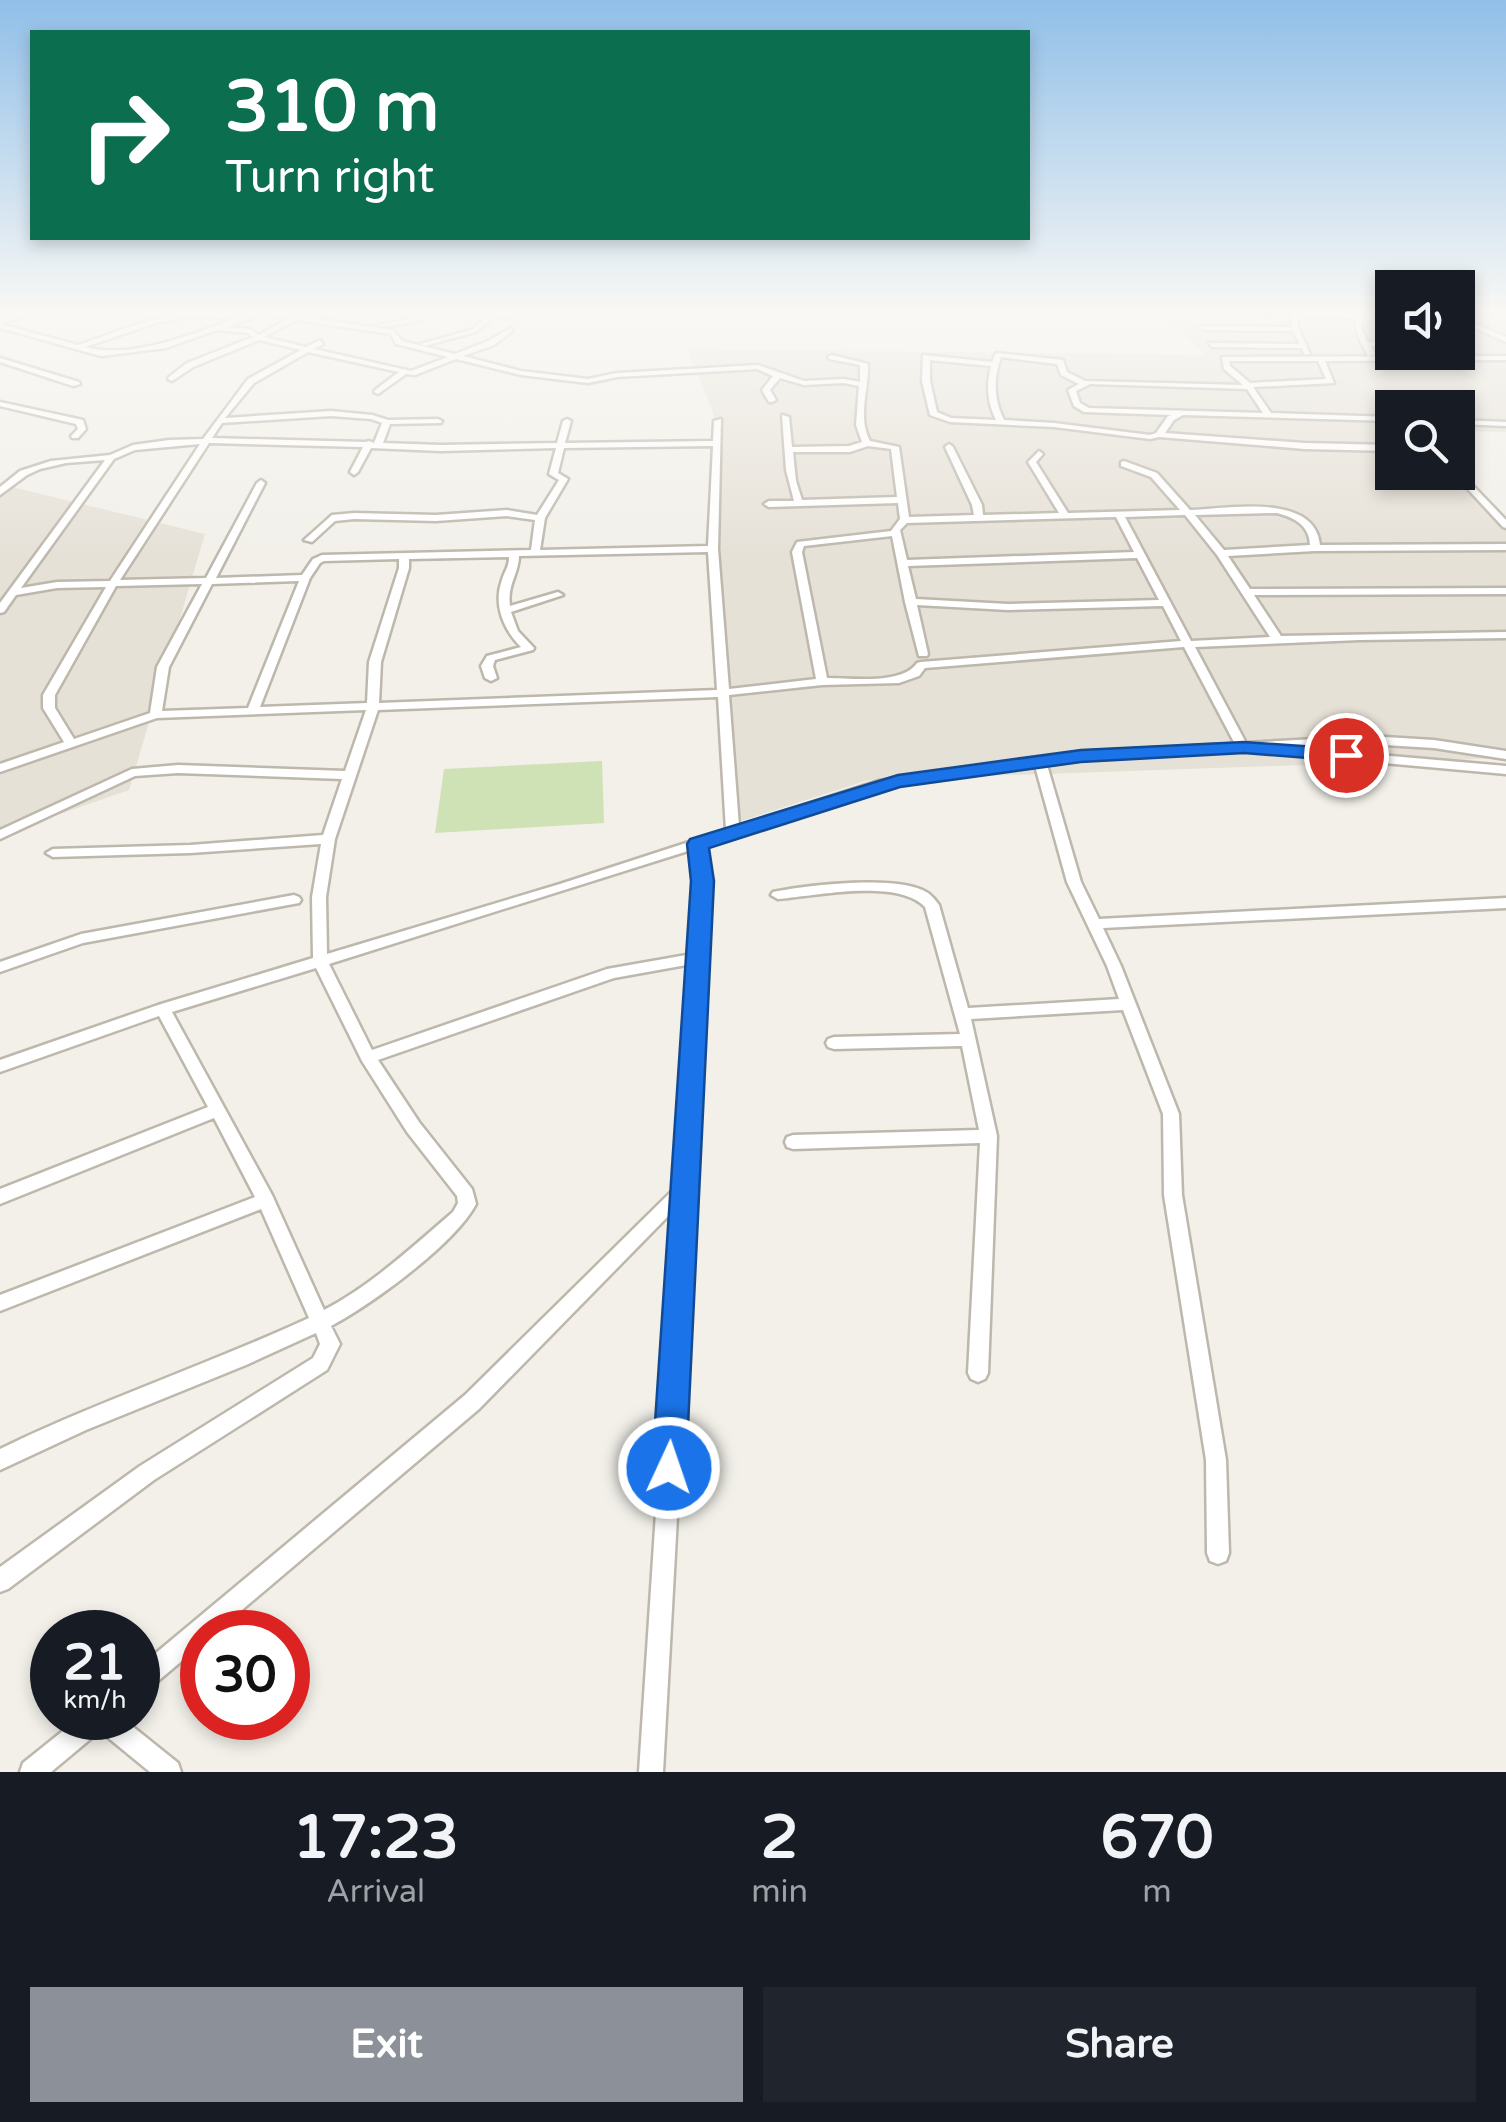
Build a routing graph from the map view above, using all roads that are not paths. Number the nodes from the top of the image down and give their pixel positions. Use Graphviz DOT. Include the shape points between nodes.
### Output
graph roads {
  1 [pos="243,393"];
  2 [pos="768,393"];
  3 [pos="862,393"];
  4 [pos="929,393"];
  5 [pos="992,393"];
  6 [pos="1073,393"];
  7 [pos="1253,393"];
  8 [pos="772,400"];
  9 [pos="0,404"];
  10 [pos="1180,415"];
  11 [pos="1269,416"];
  12 [pos="785,417"];
  13 [pos="1375,419"];
  14 [pos="220,421"];
  15 [pos="567,421"];
  16 [pos="387,422"];
  17 [pos="438,422"];
  18 [pos="718,422"];
  19 [pos="1001,422"];
  20 [pos="1475,423"];
  21 [pos="1506,424"];
  22 [pos="1160,434"];
  23 [pos="75,436"];
  24 [pos="206,442"];
  25 [pos="715,443"];
  26 [pos="867,443"];
  27 [pos="373,444"];
  28 [pos="561,444"];
  29 [pos="949,447"];
  30 [pos="1375,447"];
  31 [pos="790,450"];
  32 [pos="1039,454"];
  33 [pos="111,457"];
  34 [pos="1124,464"];
  35 [pos="354,472"];
  36 [pos="4,483"];
  37 [pos="261,483"];
  38 [pos="1473,490"];
  39 [pos="0,492"];
  40 [pos="798,500"];
  41 [pos="903,500"];
  42 [pos="769,504"];
  43 [pos="1188,513"];
  44 [pos="1119,514"];
  45 [pos="1065,516"];
  46 [pos="540,518"];
  47 [pos="979,518"];
  48 [pos="904,520"];
  49 [pos="1506,524"];
  50 [pos="896,533"];
  51 [pos="309,540"];
  52 [pos="1506,547"];
  53 [pos="1315,548"];
  54 [pos="713,549"];
  55 [pos="1221,553"];
  56 [pos="514,554"];
  57 [pos="535,554"];
  58 [pos="404,555"];
  59 [pos="1140,555"];
  60 [pos="901,563"];
  61 [pos="305,578"];
  62 [pos="211,581"];
  63 [pos="113,583"];
  64 [pos="1506,591"];
  65 [pos="1246,592"];
  66 [pos="6,593"];
  67 [pos="558,596"];
  68 [pos="910,602"];
  69 [pos="1166,603"];
  70 [pos="0,610"];
  71 [pos="504,610"];
  72 [pos="1506,635"];
  73 [pos="1278,640"];
  74 [pos="1189,646"];
  75 [pos="923,654"];
  76 [pos="491,678"];
  77 [pos="822,682"];
  78 [pos="720,693"];
  79 [pos="373,706"];
  80 [pos="253,711"];
  81 [pos="156,715"];
  82 [pos="72,744"];
  83 [pos="1434,744"];
  84 [pos="1244,748"];
  85 [pos="1506,755"];
  86 [pos="1040,762"];
  87 [pos="1448,762"];
  88 [pos="0,768"];
  89 [pos="1506,770"];
  90 [pos="348,774"];
  91 [pos="733,832"];
  92 [pos="0,835"];
  93 [pos="328,839"];
  94 [pos="698,844"];
  95 [pos="54,854"];
  96 [pos="778,895"];
  97 [pos="294,900"];
  98 [pos="1506,902"];
  99 [pos="1096,924"];
  100 [pos="698,958"];
  101 [pos="320,961"];
  102 [pos="0,967"];
  103 [pos="1128,1004"];
  104 [pos="162,1009"];
  105 [pos="962,1014"];
  106 [pos="969,1040"];
  107 [pos="834,1043"];
  108 [pos="368,1056"];
  109 [pos="0,1066"];
  110 [pos="215,1111"];
  111 [pos="988,1136"];
  112 [pos="793,1142"];
  113 [pos="683,1190"];
  114 [pos="0,1197"];
  115 [pos="266,1200"];
  116 [pos="0,1303"];
  117 [pos="320,1323"];
  118 [pos="978,1373"];
  119 [pos="0,1460"];
  120 [pos="1218,1553"];
  121 [pos="0,1581"];
  122 [pos="160,1664"];
  123 [pos="72,1740"];
  124 [pos="128,1740"];
  125 [pos="32,1772"];
  126 [pos="169,1772"];
  127 [pos="651,1772"];
  1 -- 14 [label="street"];
  2 -- 8 [label="street"];
  3 -- 26 [label="street" via="861,435"];
  4 -- 19 [label="street" via="934,414"];
  5 -- 19 [label="street"];
  6 -- 10 [label="street" via="1087,410"];
  7 -- 11 [label="street"];
  9 -- 23 [label="street" via="80,422"];
  10 -- 11 [label="street"];
  10 -- 22 [label="street"];
  11 -- 13 [label="street"];
  12 -- 31 [label="street"];
  14 -- 16 [label="street" via="321,415"];
  14 -- 24 [label="street"];
  15 -- 28 [label="street"];
  16 -- 17 [label="street"];
  16 -- 27 [label="street"];
  18 -- 25 [label="street"];
  19 -- 22 [label="street"];
  20 -- 21 [label="street"];
  22 -- 30 [label="street"];
  24 -- 27 [label="street"];
  24 -- 33 [label="street" via="132,445"];
  24 -- 63 [label="street"];
  25 -- 28 [label="street"];
  25 -- 54 [label="street"];
  26 -- 31 [label="street"];
  26 -- 41 [label="street" via="895,447"];
  27 -- 28 [label="street"];
  27 -- 35 [label="street"];
  28 -- 46 [label="street" via="553,474 564,478 562,488"];
  29 -- 47 [label="street"];
  31 -- 40 [label="street"];
  32 -- 45 [label="street" via="1032,462"];
  33 -- 36 [label="street" via="54,461"];
  33 -- 66 [label="street"];
  34 -- 43 [label="street" via="1147,469"];
  36 -- 39 [label="street"];
  37 -- 62 [label="street"];
  38 -- 49 [label="street"];
  40 -- 41 [label="street"];
  40 -- 42 [label="street"];
  41 -- 48 [label="street"];
  43 -- 44 [label="street"];
  43 -- 53 [label="street" via="1288,512 1309,524"];
  43 -- 55 [label="street"];
  44 -- 45 [label="street"];
  44 -- 59 [label="street"];
  45 -- 47 [label="street"];
  46 -- 51 [label="street" via="332,518"];
  46 -- 57 [label="street"];
  47 -- 48 [label="street"];
  48 -- 50 [label="street"];
  50 -- 60 [label="street"];
  50 -- 77 [label="street" via="800,544"];
  52 -- 53 [label="street"];
  53 -- 55 [label="street"];
  54 -- 57 [label="street"];
  54 -- 78 [label="street"];
  55 -- 65 [label="street"];
  56 -- 57 [label="street"];
  56 -- 58 [label="street"];
  56 -- 71 [label="street"];
  58 -- 61 [label="street" via="322,558"];
  58 -- 79 [label="street" via="375,662"];
  59 -- 60 [label="street"];
  59 -- 69 [label="street"];
  60 -- 68 [label="street"];
  61 -- 62 [label="street"];
  61 -- 80 [label="street"];
  62 -- 63 [label="street"];
  62 -- 81 [label="street" via="163,667"];
  63 -- 66 [label="street"];
  63 -- 82 [label="street" via="48,695 48,708"];
  64 -- 65 [label="street"];
  65 -- 73 [label="street"];
  66 -- 70 [label="street"];
  67 -- 71 [label="street"];
  68 -- 69 [label="street"];
  68 -- 75 [label="street"];
  69 -- 74 [label="street"];
  71 -- 76 [label="street" via="529,648 491,658"];
  72 -- 73 [label="street"];
  73 -- 74 [label="street"];
  74 -- 77 [label="street" via="1003,656 921,665 900,680"];
  74 -- 84 [label="street"];
  77 -- 78 [label="street"];
  78 -- 79 [label="street"];
  78 -- 91 [label="street"];
  79 -- 80 [label="street"];
  79 -- 90 [label="street"];
  80 -- 81 [label="street"];
  81 -- 82 [label="street"];
  82 -- 88 [label="street"];
  83 -- 84 [label="street" via="1368,740"];
  83 -- 85 [label="street"];
  83 -- 87 [label="street"];
  84 -- 86 [label="street"];
  84 -- 87 [label="street"];
  86 -- 91 [label="street" via="878,785"];
  86 -- 99 [label="street" via="1074,882"];
  87 -- 89 [label="street"];
  90 -- 92 [label="street" via="132,774"];
  90 -- 93 [label="street"];
  91 -- 94 [label="street"];
  93 -- 95 [label="street"];
  93 -- 101 [label="street" via="319,898"];
  94 -- 100 [label="street"];
  94 -- 101 [label="street"];
  96 -- 105 [label="street" via="896,887 921,892 934,912"];
  97 -- 102 [label="street" via="81,939"];
  98 -- 99 [label="street"];
  99 -- 103 [label="street"];
  100 -- 108 [label="street" via="612,973"];
  100 -- 113 [label="street"];
  101 -- 104 [label="street"];
  101 -- 108 [label="street"];
  103 -- 105 [label="street"];
  103 -- 120 [label="street" via="1171,1114 1173,1195 1216,1460"];
  104 -- 109 [label="street"];
  104 -- 110 [label="street"];
  105 -- 106 [label="street"];
  106 -- 107 [label="street"];
  106 -- 111 [label="street"];
  108 -- 117 [label="street" via="468,1204 382,1283"];
  110 -- 114 [label="street"];
  110 -- 115 [label="street"];
  111 -- 112 [label="street"];
  111 -- 118 [label="street"];
  113 -- 122 [label="street" via="472,1402"];
  113 -- 127 [label="street"];
  115 -- 116 [label="street"];
  115 -- 117 [label="street"];
  117 -- 119 [label="street" via="60,1428"];
  117 -- 121 [label="street" via="330,1344 320,1364 147,1473"];
  123 -- 125 [label="street"];
  124 -- 126 [label="street"];
}
